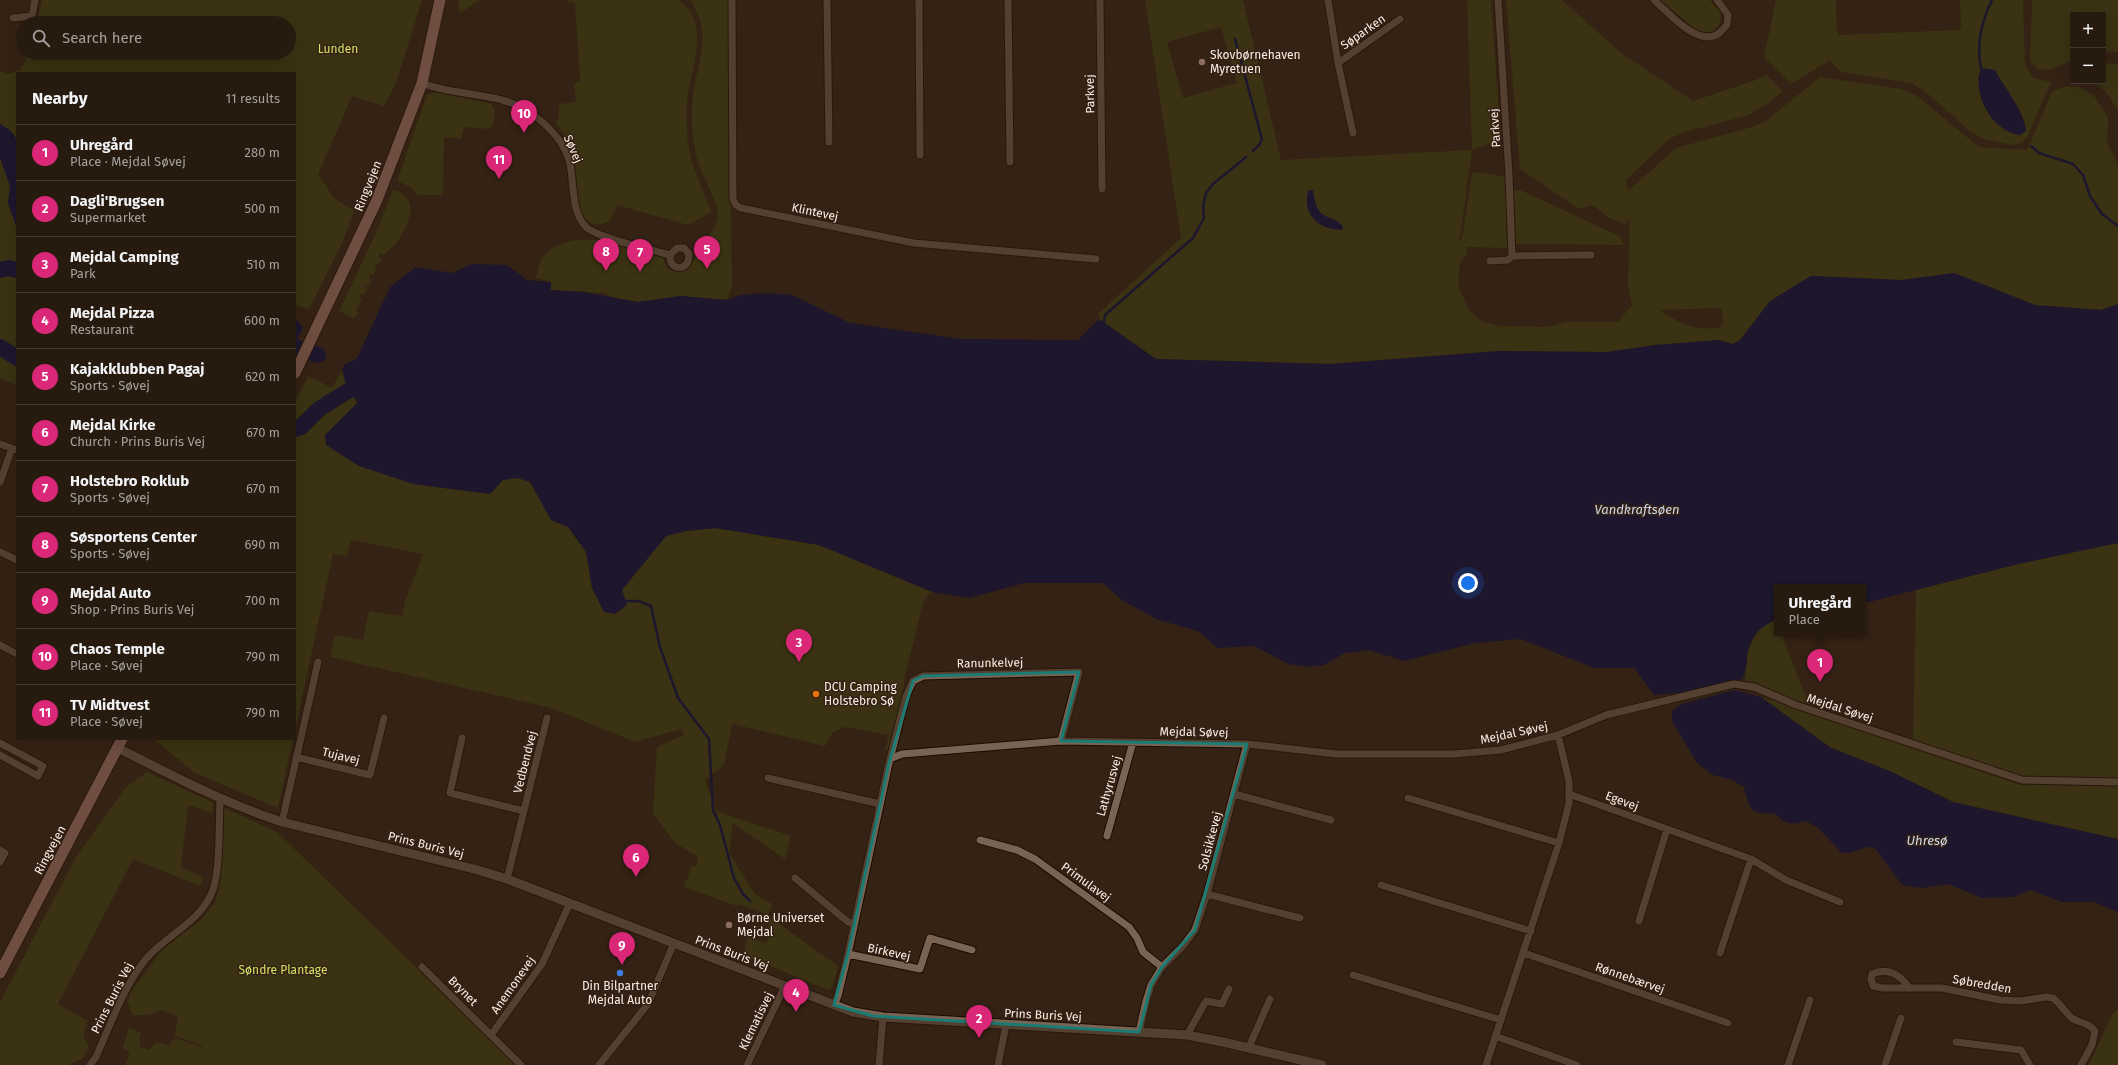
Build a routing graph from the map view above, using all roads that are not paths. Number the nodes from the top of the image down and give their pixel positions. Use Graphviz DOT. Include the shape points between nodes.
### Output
graph roads {
  1 [pos="36,0"];
  2 [pos="440,0"];
  3 [pos="732,0"];
  4 [pos="827,0"];
  5 [pos="919,0"];
  6 [pos="1008,0"];
  7 [pos="1100,0"];
  8 [pos="1328,0"];
  9 [pos="1498,0"];
  10 [pos="1654,0"];
  11 [pos="1717,0"];
  12 [pos="32,16"];
  13 [pos="13,18"];
  14 [pos="16,18"];
  15 [pos="1400,19"];
  16 [pos="1338,63"];
  17 [pos="422,83"];
  18 [pos="1353,133"];
  19 [pos="829,142"];
  20 [pos="920,155"];
  21 [pos="1010,162"];
  22 [pos="1102,188"];
  23 [pos="670,255"];
  24 [pos="1591,255"];
  25 [pos="1512,256"];
  26 [pos="1096,259"];
  27 [pos="1490,261"];
  28 [pos="296,371"];
  29 [pos="0,444"];
  30 [pos="14,449"];
  31 [pos="0,482"];
  32 [pos="0,552"];
  33 [pos="16,560"];
  34 [pos="0,645"];
  35 [pos="16,653"];
  36 [pos="318,662"];
  37 [pos="384,718"];
  38 [pos="548,718"];
  39 [pos="1558,735"];
  40 [pos="462,738"];
  41 [pos="1061,741"];
  42 [pos="1133,742"];
  43 [pos="0,743"];
  44 [pos="120,744"];
  45 [pos="1248,744"];
  46 [pos="0,756"];
  47 [pos="296,757"];
  48 [pos="892,758"];
  49 [pos="768,778"];
  50 [pos="2118,782"];
  51 [pos="1234,794"];
  52 [pos="1569,794"];
  53 [pos="1408,798"];
  54 [pos="220,799"];
  55 [pos="880,804"];
  56 [pos="524,812"];
  57 [pos="1331,820"];
  58 [pos="282,822"];
  59 [pos="1667,829"];
  60 [pos="1107,836"];
  61 [pos="980,840"];
  62 [pos="1559,843"];
  63 [pos="0,850"];
  64 [pos="1750,859"];
  65 [pos="0,862"];
  66 [pos="796,878"];
  67 [pos="507,879"];
  68 [pos="1381,886"];
  69 [pos="1206,894"];
  70 [pos="1840,902"];
  71 [pos="570,903"];
  72 [pos="1300,918"];
  73 [pos="1639,921"];
  74 [pos="854,924"];
  75 [pos="1531,931"];
  76 [pos="674,943"];
  77 [pos="972,950"];
  78 [pos="1524,953"];
  79 [pos="1720,953"];
  80 [pos="848,954"];
  81 [pos="422,967"];
  82 [pos="1162,968"];
  83 [pos="0,973"];
  84 [pos="1353,975"];
  85 [pos="785,986"];
  86 [pos="1910,988"];
  87 [pos="1228,989"];
  88 [pos="1270,999"];
  89 [pos="1810,1000"];
  90 [pos="834,1005"];
  91 [pos="883,1017"];
  92 [pos="1901,1018"];
  93 [pos="1501,1020"];
  94 [pos="1728,1023"];
  95 [pos="1006,1025"];
  96 [pos="1140,1032"];
  97 [pos="491,1035"];
  98 [pos="1187,1035"];
  99 [pos="1495,1036"];
  100 [pos="1956,1042"];
  101 [pos="1249,1047"];
  102 [pos="90,1065"];
  103 [pos="522,1065"];
  104 [pos="599,1065"];
  105 [pos="747,1065"];
  106 [pos="878,1065"];
  107 [pos="998,1065"];
  108 [pos="1322,1065"];
  109 [pos="1486,1065"];
  110 [pos="1577,1065"];
  111 [pos="1788,1065"];
  112 [pos="1885,1065"];
  113 [pos="2030,1065"];
  114 [pos="2081,1065"];
  1 -- 12 [label="street"];
  2 -- 17 [label="main road, Ringvejen"];
  3 -- 26 [label="street, Klintevej" via="736,205 914,243"];
  4 -- 19 [label="street"];
  5 -- 20 [label="street"];
  6 -- 21 [label="street"];
  7 -- 22 [label="street, Parkvej"];
  8 -- 16 [label="street, Søparken"];
  9 -- 25 [label="street, Parkvej"];
  10 -- 11 [label="street" via="1694,35 1707,37 1718,34 1727,25 1728,14"];
  13 -- 14 [label="street"];
  15 -- 16 [label="street, Søparken"];
  16 -- 18 [label="street, Søparken"];
  17 -- 23 [label="street, Søvej" via="512,103 532,113 558,137 570,162 576,207 580,219 587,228"];
  17 -- 28 [label="main road, Ringvejen" via="377,200"];
  24 -- 25 [label="street"];
  25 -- 27 [label="street" via="1508,260"];
  29 -- 30 [label="street"];
  30 -- 31 [label="street"];
  32 -- 33 [label="street"];
  34 -- 35 [label="street"];
  36 -- 47 [label="street"];
  37 -- 47 [label="street, Tujavej" via="370,774"];
  38 -- 56 [label="street, Vedbendvej"];
  39 -- 45 [label="street, Mejdal Søvej" via="1501,750 1454,754 1336,754"];
  39 -- 50 [label="street, Mejdal Søvej" via="1606,715 1734,684 1745,684 1796,705 2022,780"];
  39 -- 52 [label="street" via="1565,758"];
  40 -- 56 [label="street, Vedbendvej" via="450,794"];
  41 -- 42 [label="street, Mejdal Søvej"];
  41 -- 48 [label="street, Mejdal Søvej" via="902,754"];
  41 -- 48 [label="street, Ranunkelvej" via="1079,672 923,676 913,681 906,696"];
  42 -- 45 [label="street, Mejdal Søvej"];
  42 -- 60 [label="street, Lathyrusvej"];
  43 -- 46 [label="street" via="43,766 38,776"];
  44 -- 54 [label="street, Prins Buris Vej"];
  44 -- 83 [label="main road, Ringvejen"];
  45 -- 51 [label="street, Solsikkevej"];
  47 -- 58 [label="street"];
  48 -- 55 [label="street, Birkevej"];
  49 -- 55 [label="street"];
  51 -- 57 [label="street"];
  51 -- 69 [label="street, Solsikkevej"];
  52 -- 59 [label="street, Egevej"];
  52 -- 62 [label="street"];
  53 -- 62 [label="street"];
  54 -- 58 [label="street, Prins Buris Vej"];
  54 -- 102 [label="street, Prins Buris Vej" via="213,890 205,906 195,917 155,948 144,961 134,976 96,1058"];
  55 -- 74 [label="street, Birkevej"];
  56 -- 67 [label="street, Vedbendvej"];
  58 -- 67 [label="street, Prins Buris Vej"];
  59 -- 64 [label="street, Egevej"];
  59 -- 73 [label="street"];
  61 -- 82 [label="street, Primulavej" via="1017,850 1035,859 1129,927 1143,952"];
  62 -- 75 [label="street"];
  63 -- 65 [label="street" via="5,853"];
  64 -- 70 [label="street, Egevej" via="1786,880"];
  64 -- 79 [label="street"];
  66 -- 74 [label="street" via="848,922"];
  67 -- 71 [label="street, Prins Buris Vej"];
  68 -- 75 [label="street"];
  69 -- 72 [label="street"];
  69 -- 82 [label="street, Solsikkevej" via="1195,930"];
  71 -- 76 [label="street, Prins Buris Vej"];
  71 -- 97 [label="street, Anemonevej" via="542,964"];
  74 -- 80 [label="street, Birkevej"];
  75 -- 78 [label="street"];
  76 -- 85 [label="street, Prins Buris Vej"];
  76 -- 104 [label="street" via="648,1004"];
  77 -- 80 [label="street, Birkevej" via="930,938 920,970"];
  78 -- 93 [label="street"];
  78 -- 94 [label="street, Rønnebærvej"];
  80 -- 90 [label="street, Birkevej"];
  81 -- 97 [label="street, Brynet"];
  82 -- 96 [label="street, Solsikkevej" via="1151,985"];
  84 -- 93 [label="street"];
  85 -- 90 [label="street, Prins Buris Vej"];
  85 -- 105 [label="street, Klematisvej"];
  86 -- 86 [label="street, Søbredden" via="1873,986 1872,974 1880,971 1892,973 1902,978"];
  86 -- 114 [label="street, Søbredden" via="1942,988 2020,1002 2053,998 2074,1019 2092,1026 2095,1031 2092,1045"];
  87 -- 98 [label="street" via="1222,1004 1206,1001"];
  88 -- 101 [label="street"];
  89 -- 111 [label="street"];
  90 -- 91 [label="street, Prins Buris Vej" via="853,1012"];
  91 -- 95 [label="street, Prins Buris Vej"];
  91 -- 106 [label="street"];
  92 -- 112 [label="street"];
  93 -- 99 [label="street"];
  95 -- 96 [label="street, Prins Buris Vej"];
  95 -- 107 [label="street"];
  96 -- 98 [label="street, Prins Buris Vej"];
  97 -- 103 [label="street, Brynet"];
  98 -- 101 [label="street, Prins Buris Vej"];
  99 -- 109 [label="street"];
  99 -- 110 [label="street"];
  100 -- 113 [label="street" via="2021,1050"];
  101 -- 108 [label="street, Prins Buris Vej"];
}
